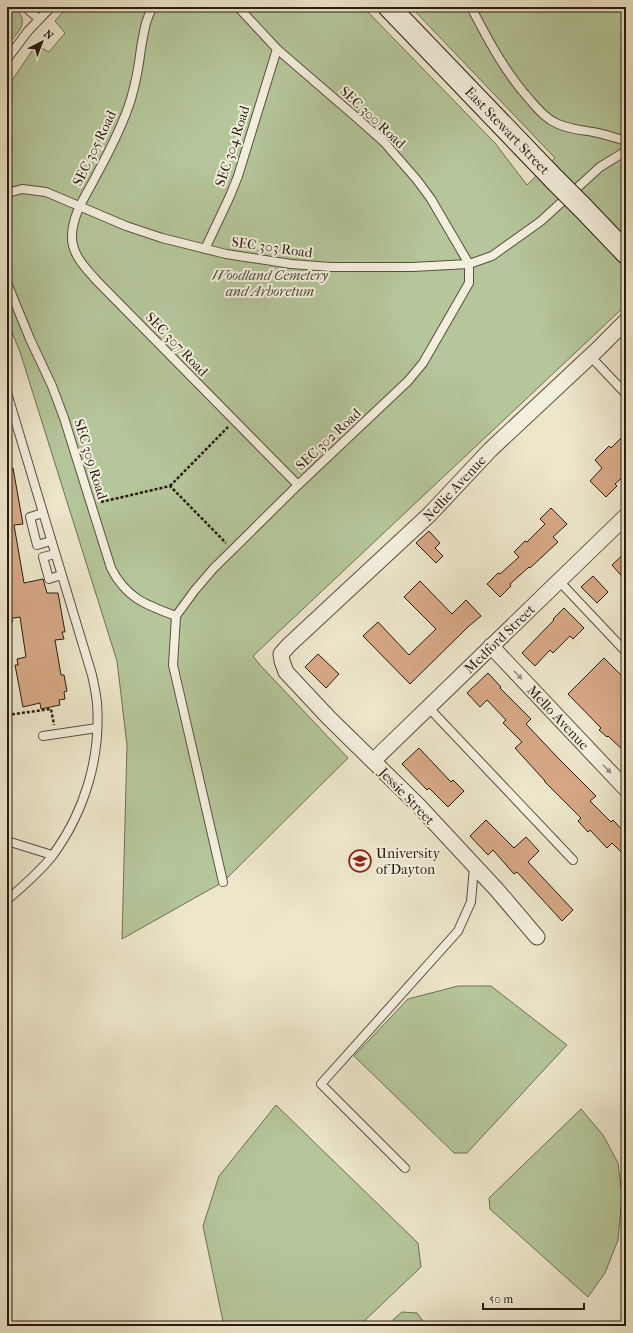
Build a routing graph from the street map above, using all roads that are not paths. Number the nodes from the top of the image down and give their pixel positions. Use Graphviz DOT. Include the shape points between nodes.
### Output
graph roads {
  1 [pos="25,7"];
  2 [pos="51,7"];
  3 [pos="153,7"];
  4 [pos="238,7"];
  5 [pos="389,7"];
  6 [pos="470,7"];
  7 [pos="39,19"];
  8 [pos="277,49"];
  9 [pos="7,59"];
  10 [pos="626,142"];
  11 [pos="626,151"];
  12 [pos="7,196"];
  13 [pos="79,206"];
  14 [pos="206,249"];
  15 [pos="626,253"];
  16 [pos="469,264"];
  17 [pos="7,283"];
  18 [pos="626,321"];
  19 [pos="590,356"];
  20 [pos="7,393"];
  21 [pos="626,394"];
  22 [pos="298,485"];
  23 [pos="43,513"];
  24 [pos="625,520"];
  25 [pos="51,541"];
  26 [pos="55,554"];
  27 [pos="61,575"];
  28 [pos="558,581"];
  29 [pos="176,616"];
  30 [pos="491,646"];
  31 [pos="626,652"];
  32 [pos="281,654"];
  33 [pos="428,707"];
  34 [pos="97,728"];
  35 [pos="43,736"];
  36 [pos="373,761"];
  37 [pos="626,789"];
  38 [pos="7,841"];
  39 [pos="52,855"];
  40 [pos="573,860"];
  41 [pos="474,866"];
  42 [pos="223,882"];
  43 [pos="7,900"];
  44 [pos="537,936"];
  45 [pos="405,1168"];
  1 -- 7 [label="lane"];
  2 -- 7 [label="lane"];
  3 -- 13 [label="lane, SEC 305 Road" via="148,15 131,100 115,141"];
  4 -- 8 [label="lane, SEC 300 Road"];
  5 -- 15 [label="main road, East Stewart Street, bridge"];
  6 -- 10 [label="lane" via="507,71 546,117 566,127 604,134"];
  7 -- 9 [label="lane"];
  8 -- 14 [label="lane, SEC 304 Road" via="238,176"];
  8 -- 16 [label="lane, SEC 300 Road" via="384,142 431,198"];
  11 -- 16 [label="lane, SEC 303 Road" via="600,166 541,221 492,256"];
  12 -- 13 [label="lane" via="22,189 36,190"];
  13 -- 14 [label="lane, SEC 303 Road" via="147,234"];
  13 -- 22 [label="lane, SEC 307 Road" via="72,237 74,250 81,262"];
  14 -- 16 [label="lane, SEC 303 Road" via="291,264 331,267"];
  16 -- 22 [label="lane, SEC 302 Road" via="469,283 423,363 408,381"];
  17 -- 29 [label="lane, SEC 309 Road" via="64,418 117,580 136,599"];
  18 -- 19 [label="street, Nellie Avenue"];
  19 -- 21 [label="lane"];
  19 -- 32 [label="street, Nellie Avenue" via="490,450 430,514"];
  20 -- 23 [label="lane"];
  22 -- 29 [label="lane, SEC 302 Road" via="204,579"];
  23 -- 25 [label="lane"];
  23 -- 25 [label="lane" via="30,517 36,545"];
  24 -- 28 [label="street, Medford Street"];
  25 -- 26 [label="lane"];
  26 -- 27 [label="lane"];
  26 -- 27 [label="lane" via="43,557 49,578"];
  27 -- 34 [label="lane" via="92,675 97,702"];
  28 -- 30 [label="street, Medford Street"];
  28 -- 31 [label="lane"];
  29 -- 42 [label="lane" via="173,665"];
  30 -- 33 [label="street, Medford Street"];
  30 -- 37 [label="street, Mello Avenue, one-way"];
  32 -- 36 [label="street, Jessie Street" via="286,672"];
  33 -- 36 [label="street, Medford Street"];
  33 -- 40 [label="lane"];
  34 -- 35 [label="lane"];
  34 -- 39 [label="lane" via="94,764 85,796 63,840"];
  36 -- 41 [label="street, Jessie Street"];
  38 -- 39 [label="lane"];
  39 -- 43 [label="lane" via="38,872"];
  41 -- 44 [label="street, Jessie Street"];
  41 -- 45 [label="lane" via="471,902 458,931 322,1084"];
}
